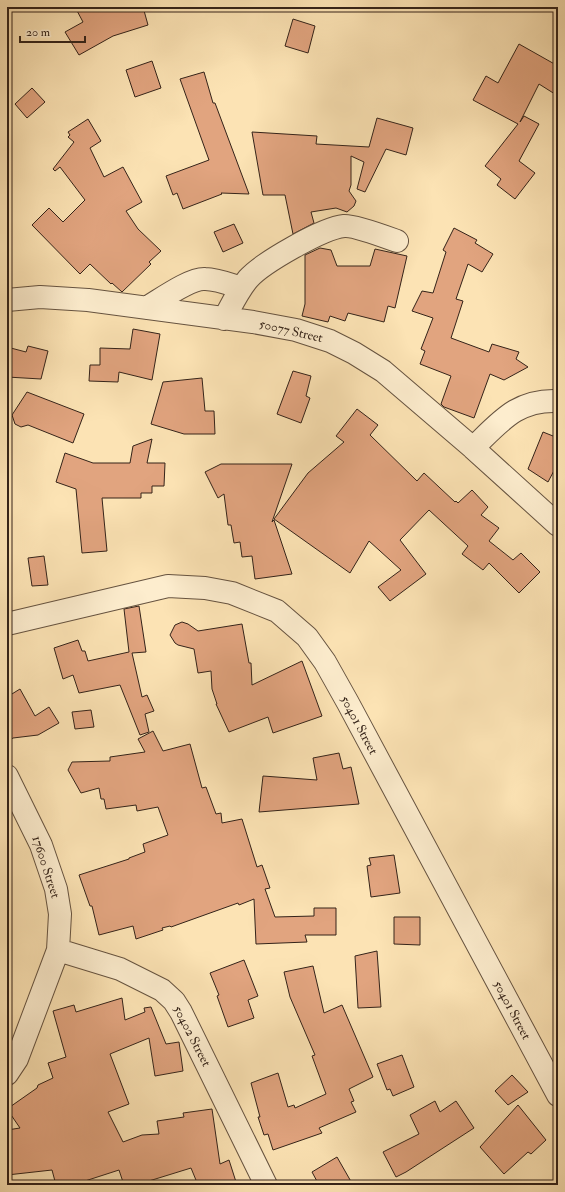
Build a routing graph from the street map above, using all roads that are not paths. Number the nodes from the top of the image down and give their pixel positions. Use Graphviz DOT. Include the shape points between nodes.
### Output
graph roads {
  1 [pos="397,241"];
  2 [pos="241,288"];
  3 [pos="7,300"];
  4 [pos="146,308"];
  5 [pos="224,319"];
  6 [pos="558,401"];
  7 [pos="473,448"];
  8 [pos="558,525"];
  9 [pos="7,624"];
  10 [pos="7,776"];
  11 [pos="58,950"];
  12 [pos="7,1074"];
  13 [pos="558,1095"];
  14 [pos="266,1185"];
  1 -- 2 [label="street" via="352,227 337,228 266,264"];
  2 -- 4 [label="street" via="203,279 185,285"];
  2 -- 5 [label="street"];
  3 -- 4 [label="street, 50077 Street" via="40,297"];
  4 -- 5 [label="street, 50077 Street"];
  5 -- 7 [label="street, 50077 Street" via="296,330 330,341 354,353 382,371"];
  6 -- 7 [label="street" via="544,400 524,406 504,418"];
  7 -- 8 [label="street, 50077 Street"];
  9 -- 13 [label="street, 50401 Street" via="168,586 205,588 232,593 277,612 307,637 344,696"];
  10 -- 11 [label="street, 17600 Street" via="41,845 56,888 60,914"];
  11 -- 12 [label="street, 17600 Street" via="17,1058"];
  11 -- 14 [label="street, 50402 Street" via="120,969 162,990 174,1001"];
}
